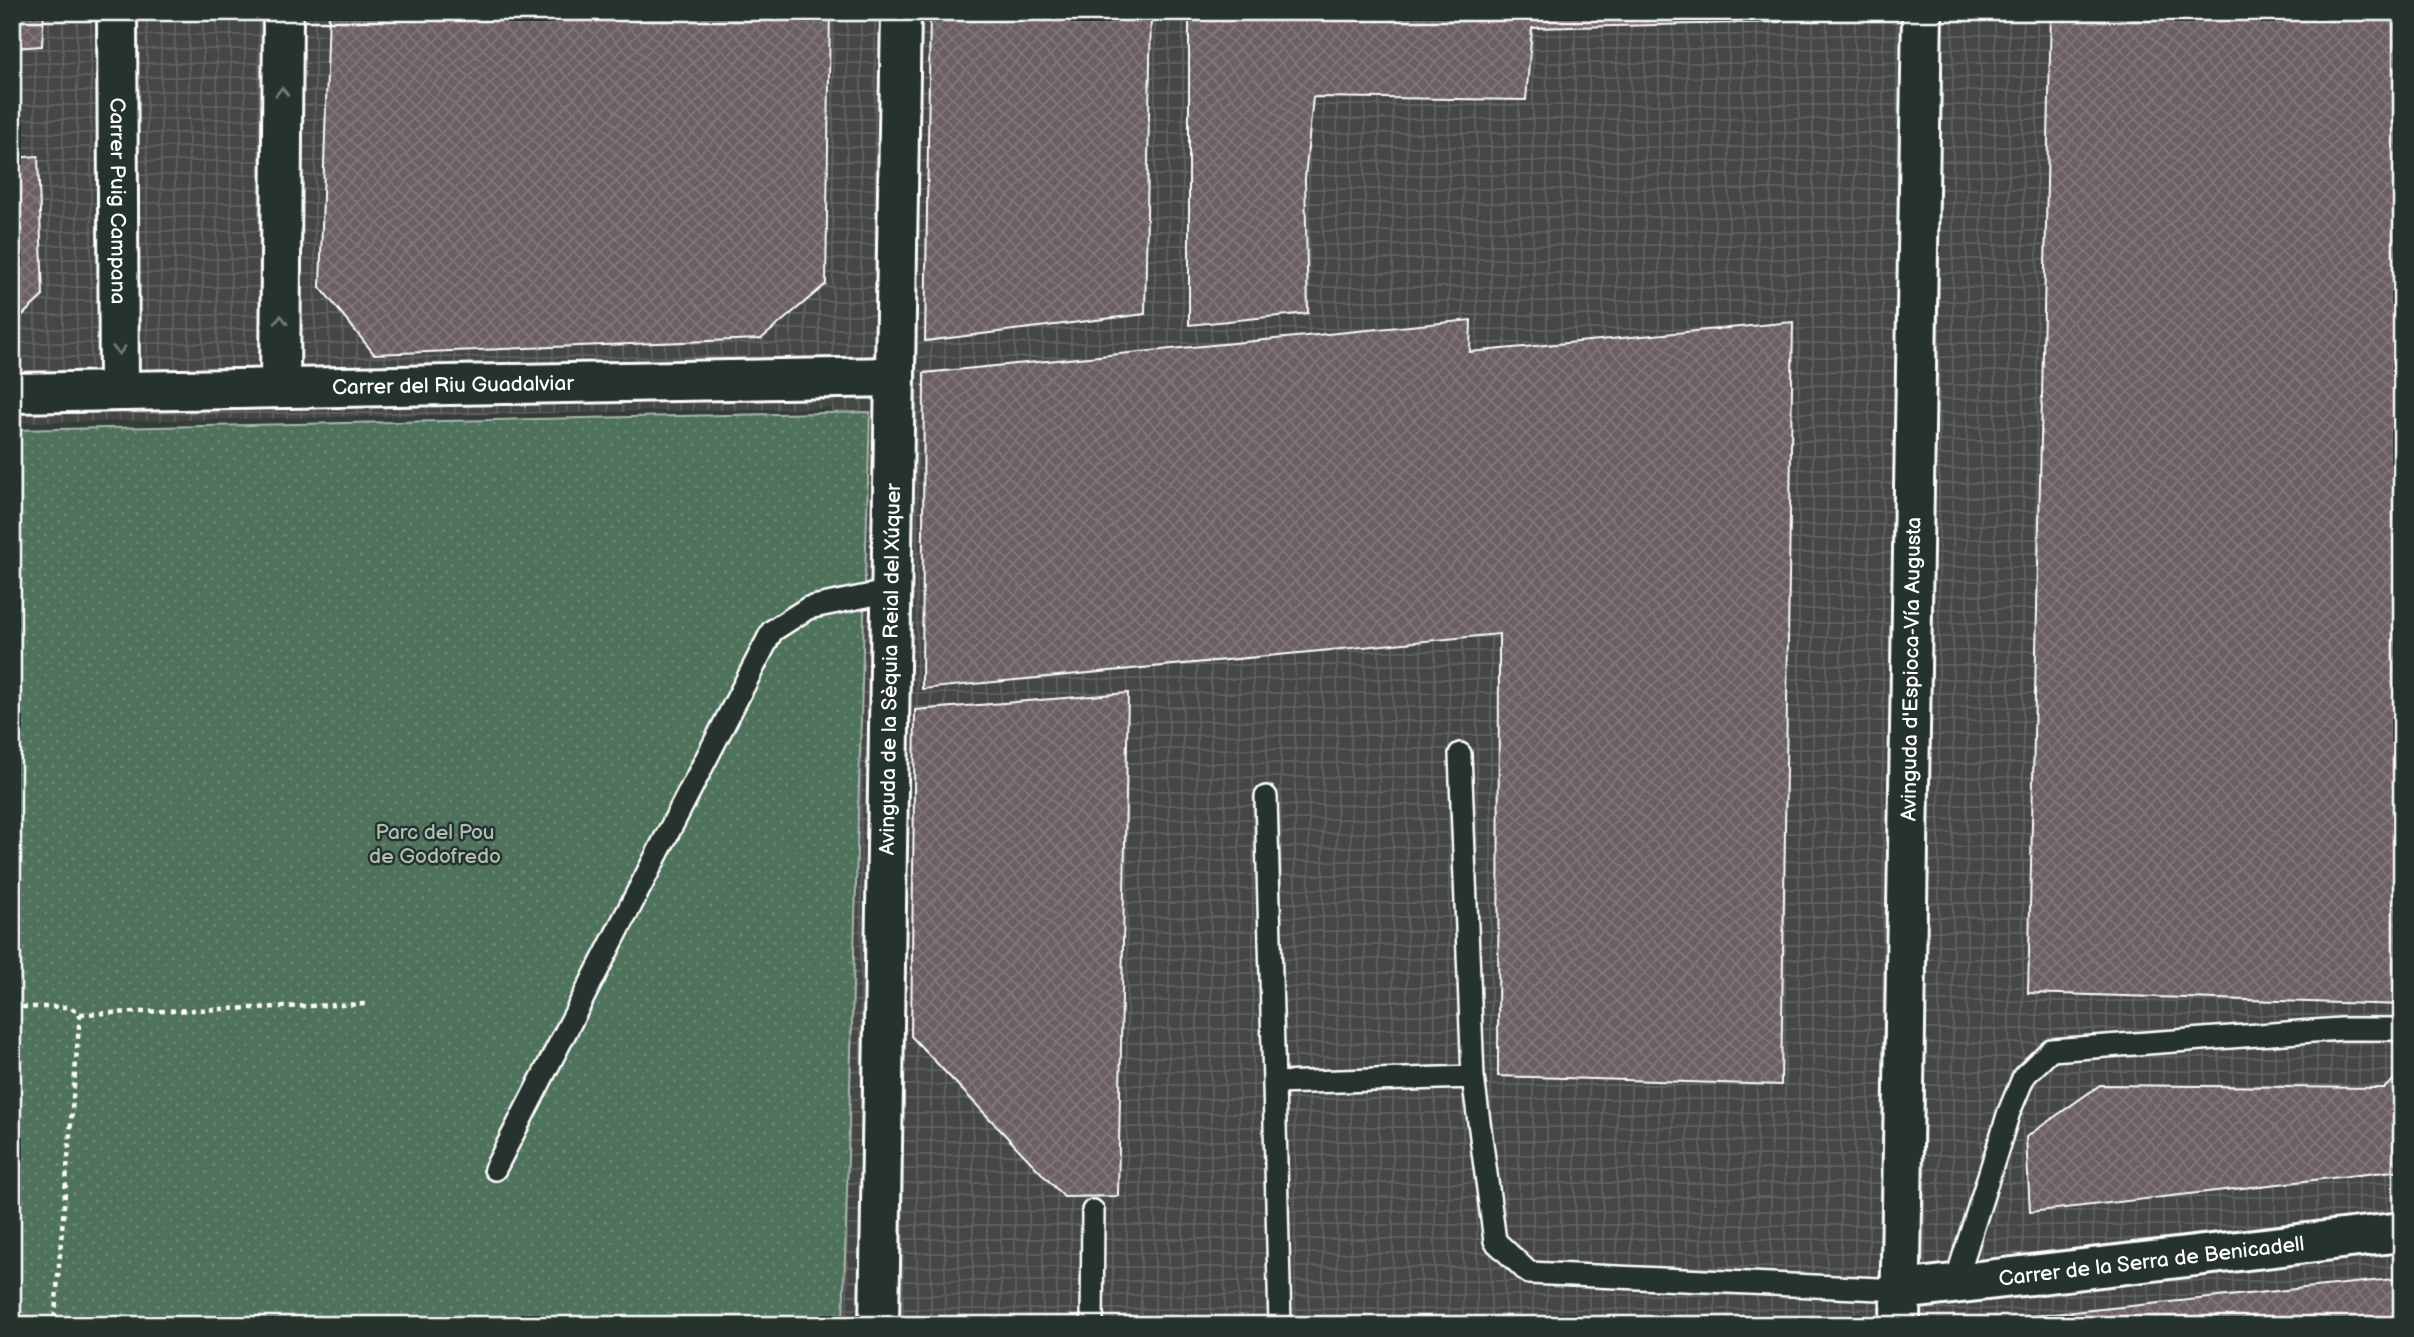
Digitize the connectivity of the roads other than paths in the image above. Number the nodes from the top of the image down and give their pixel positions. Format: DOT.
graph roads {
  1 [pos="117,12"];
  2 [pos="283,12"];
  3 [pos="901,12"];
  4 [pos="1922,12"];
  5 [pos="895,377"];
  6 [pos="280,388"];
  7 [pos="119,391"];
  8 [pos="12,393"];
  9 [pos="891,591"];
  10 [pos="1460,754"];
  11 [pos="1266,797"];
  12 [pos="2402,1029"];
  13 [pos="1473,1077"];
  14 [pos="1274,1083"];
  15 [pos="495,1169"];
  16 [pos="1093,1211"];
  17 [pos="2402,1232"];
  18 [pos="1955,1284"];
  19 [pos="1901,1308"];
  20 [pos="879,1325"];
  21 [pos="1092,1325"];
  22 [pos="1280,1325"];
  1 -- 7 [label="street, Carrer Puig Campana, one-way"];
  6 -- 2 [label="street, one-way"];
  3 -- 5 [label="street, Avinguda de la Sèquia Reial del Xúquer"];
  4 -- 19 [label="street, Avinguda d'Espioca-Vía Augusta"];
  5 -- 6 [label="street, Carrer del Riu Guadalviar"];
  5 -- 9 [label="street, Avinguda de la Sèquia Reial del Xúquer"];
  6 -- 7 [label="street, Carrer del Riu Guadalviar"];
  7 -- 8 [label="street, Carrer del Riu Guadalviar"];
  9 -- 15 [label="lane"];
  9 -- 20 [label="street, Avinguda de la Sèquia Reial del Xúquer"];
  10 -- 13 [label="lane"];
  11 -- 14 [label="lane"];
  12 -- 18 [label="lane"];
  13 -- 14 [label="lane"];
  13 -- 19 [label="lane"];
  14 -- 22 [label="lane"];
  16 -- 21 [label="lane"];
  17 -- 18 [label="street, Carrer de la Serra de Benicadell"];
  18 -- 19 [label="street, Carrer de la Serra de Benicadell"];
}
